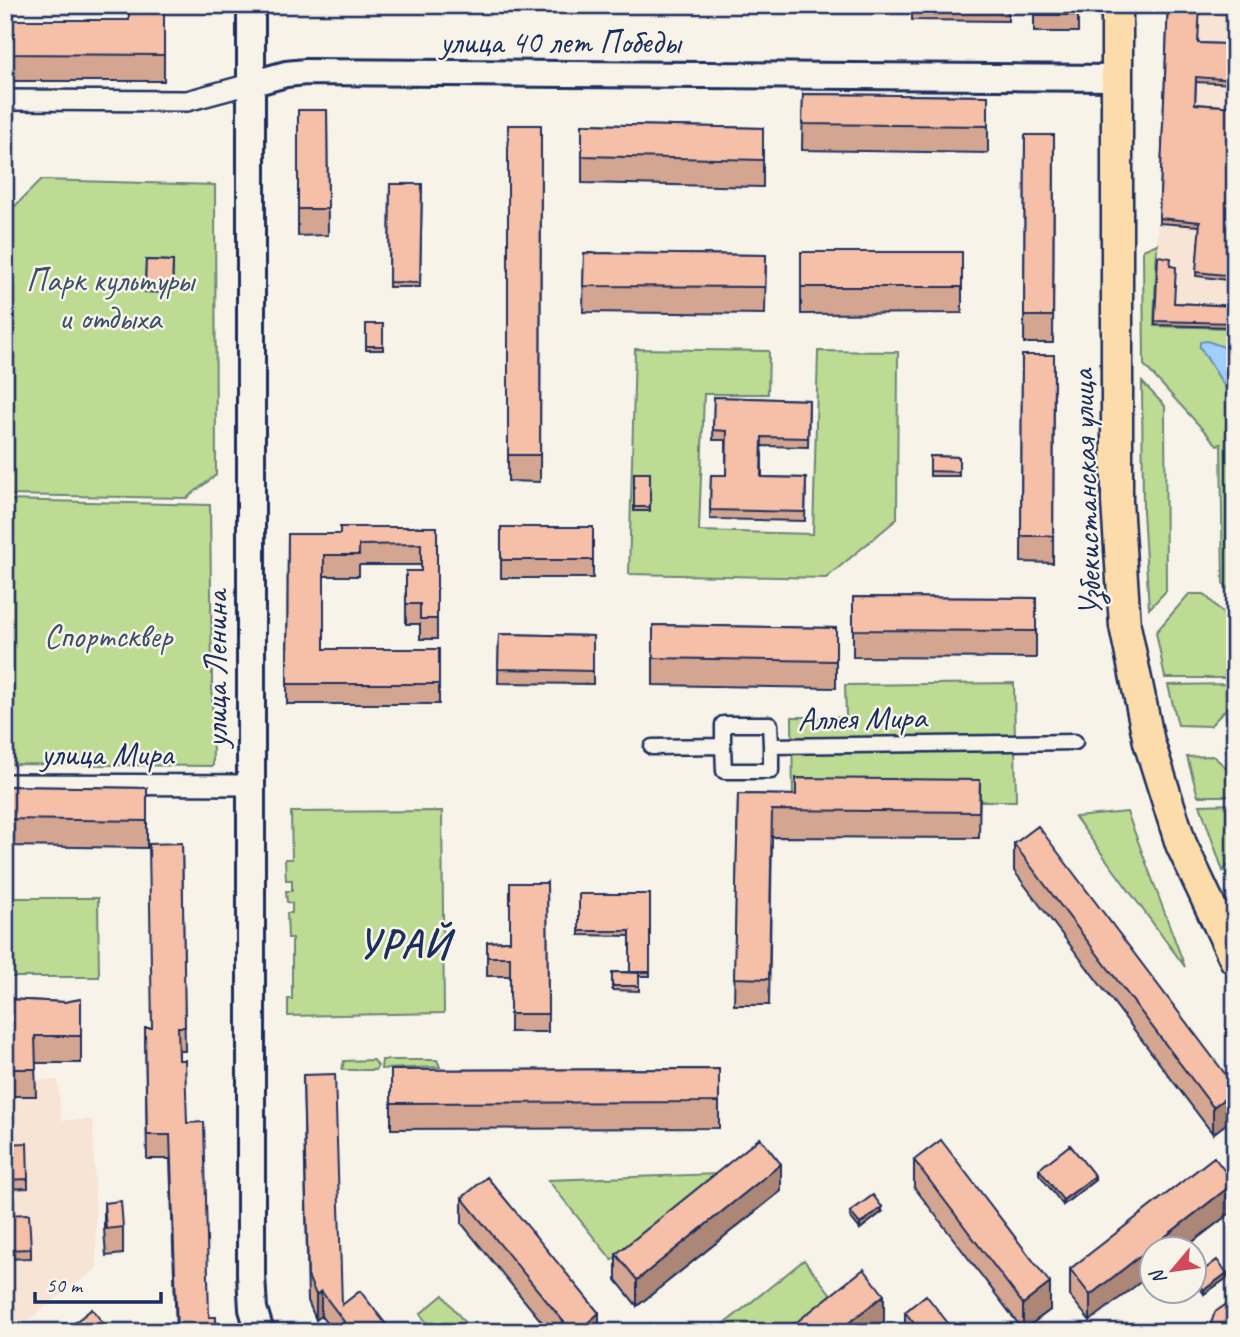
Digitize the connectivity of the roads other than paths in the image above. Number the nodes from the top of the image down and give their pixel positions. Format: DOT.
graph roads {
  1 [pos="251,5"];
  2 [pos="1117,5"];
  3 [pos="1118,78"];
  4 [pos="250,84"];
  5 [pos="5,100"];
  6 [pos="1075,742"];
  7 [pos="771,746"];
  8 [pos="652,747"];
  9 [pos="723,747"];
  10 [pos="5,784"];
  11 [pos="250,785"];
  12 [pos="1235,959"];
  13 [pos="260,1332"];
  1 -- 4 [label="main road, улица Ленина"];
  2 -- 3 [label="main road, Узбекистанская улица"];
  3 -- 4 [label="street, улица 40 лет Победы"];
  3 -- 12 [label="main road, Узбекистанская улица"];
  4 -- 5 [label="street, улица 40 лет Победы"];
  4 -- 11 [label="main road, улица Ленина"];
  6 -- 7 [label="street, Аллея Мира"];
  7 -- 9 [label="street, Аллея Мира"];
  7 -- 9 [label="street, Аллея Мира"];
  8 -- 9 [label="street"];
  10 -- 11 [label="street, улица Мира"];
  11 -- 13 [label="main road, улица Ленина"];
}
